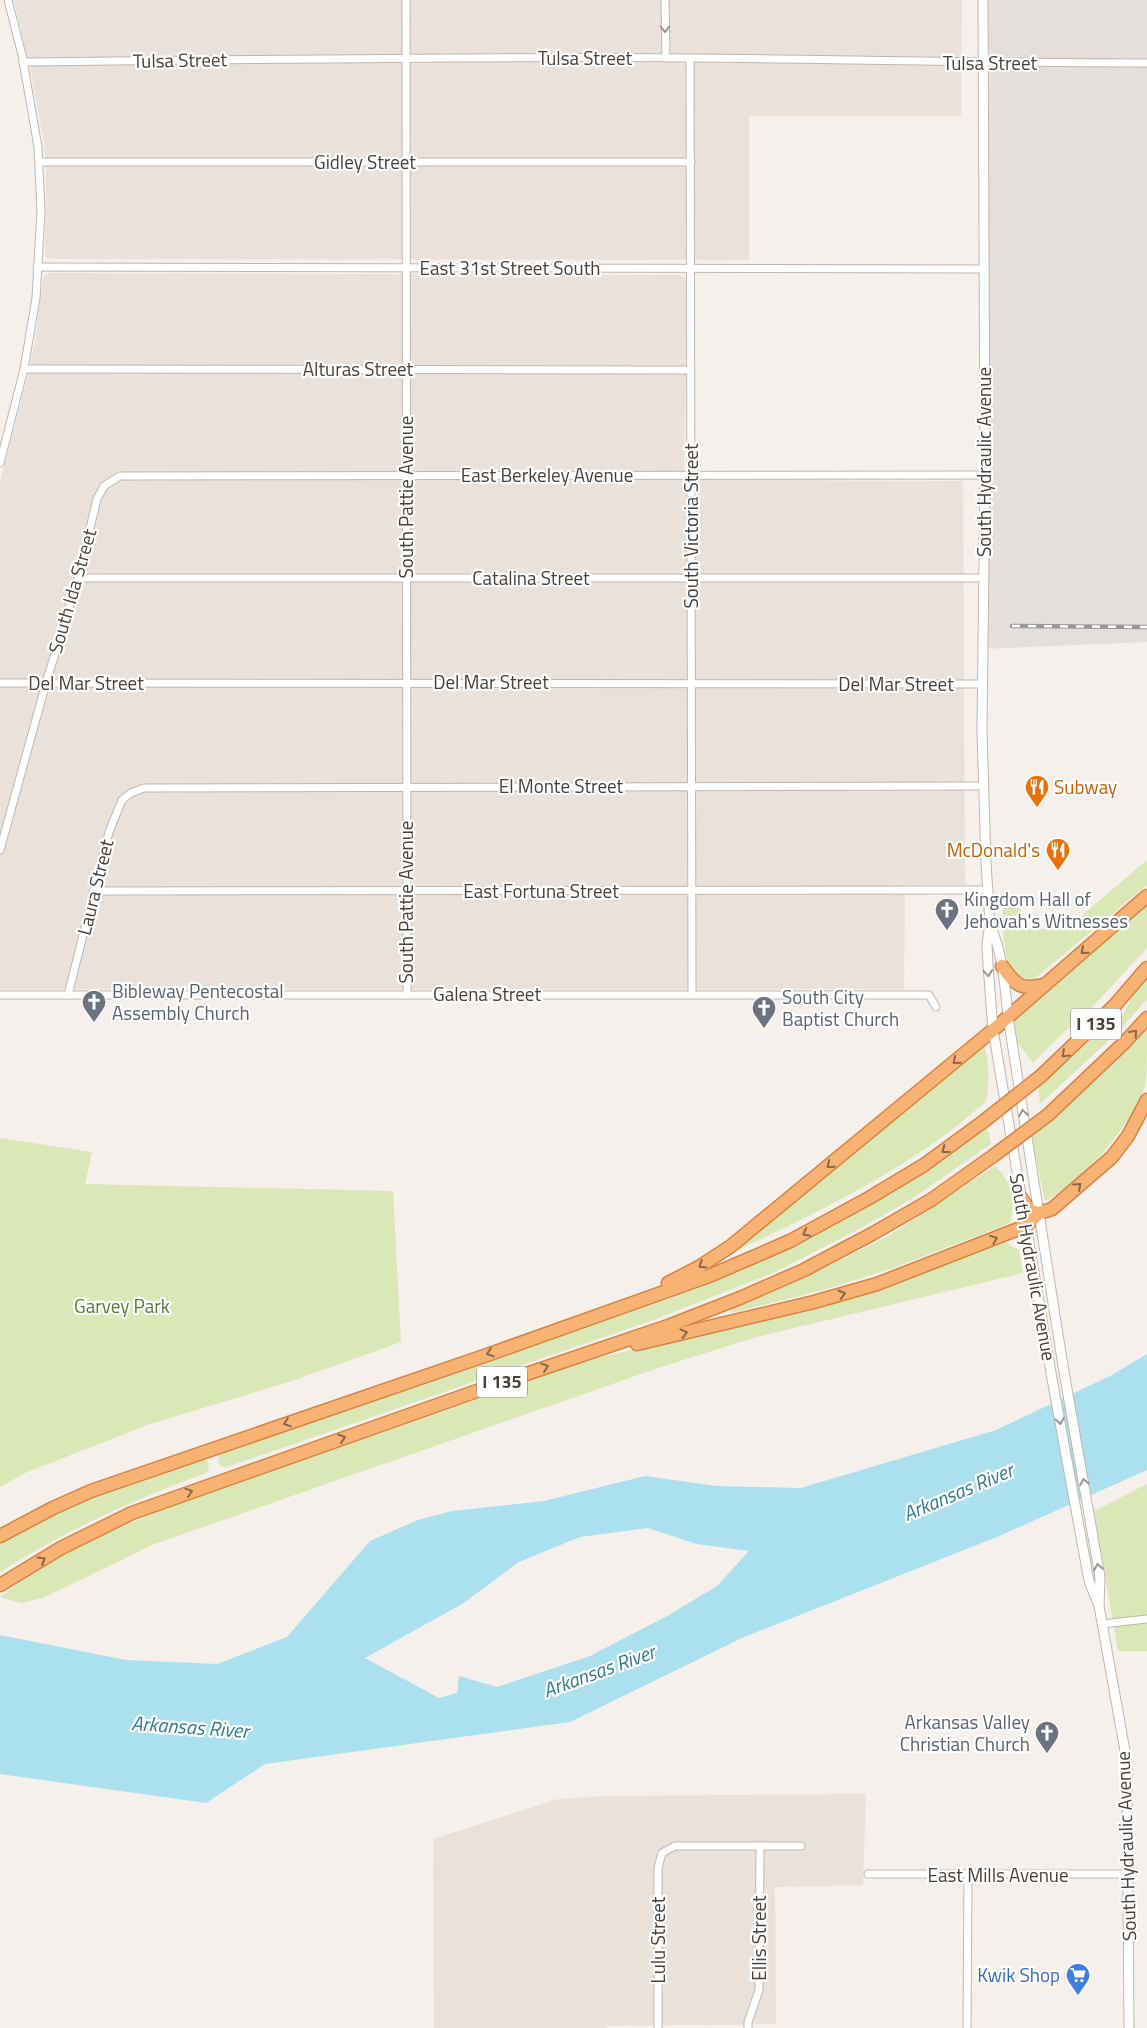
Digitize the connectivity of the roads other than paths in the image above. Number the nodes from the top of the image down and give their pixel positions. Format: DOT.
graph roads {
  1 [pos="8,0"];
  2 [pos="406,0"];
  3 [pos="666,0"];
  4 [pos="983,0"];
  5 [pos="406,58"];
  6 [pos="666,58"];
  7 [pos="690,58"];
  8 [pos="23,62"];
  9 [pos="983,63"];
  10 [pos="1147,63"];
  11 [pos="39,162"];
  12 [pos="406,162"];
  13 [pos="691,162"];
  14 [pos="38,267"];
  15 [pos="406,267"];
  16 [pos="691,268"];
  17 [pos="983,269"];
  18 [pos="24,369"];
  19 [pos="406,370"];
  20 [pos="691,370"];
  21 [pos="0,463"];
  22 [pos="406,474"];
  23 [pos="691,475"];
  24 [pos="985,475"];
  25 [pos="111,481"];
  26 [pos="78,578"];
  27 [pos="406,578"];
  28 [pos="691,578"];
  29 [pos="984,578"];
  30 [pos="46,682"];
  31 [pos="406,682"];
  32 [pos="0,683"];
  33 [pos="691,683"];
  34 [pos="982,684"];
  35 [pos="406,786"];
  36 [pos="691,786"];
  37 [pos="984,786"];
  38 [pos="138,790"];
  39 [pos="0,850"];
  40 [pos="93,890"];
  41 [pos="406,890"];
  42 [pos="989,890"];
  43 [pos="692,891"];
  44 [pos="1147,896"];
  45 [pos="990,924"];
  46 [pos="1002,966"];
  47 [pos="1147,968"];
  48 [pos="1045,984"];
  49 [pos="692,994"];
  50 [pos="0,995"];
  51 [pos="68,995"];
  52 [pos="406,995"];
  53 [pos="936,1007"];
  54 [pos="1008,1017"];
  55 [pos="1147,1018"];
  56 [pos="993,1030"];
  57 [pos="1147,1100"];
  58 [pos="1021,1198"];
  59 [pos="1039,1213"];
  60 [pos="1026,1226"];
  61 [pos="585,1320"];
  62 [pos="568,1360"];
  63 [pos="0,1536"];
  64 [pos="0,1585"];
  65 [pos="1099,1606"];
  66 [pos="1147,1619"];
  67 [pos="1102,1624"];
  68 [pos="760,1846"];
  69 [pos="801,1846"];
  70 [pos="868,1874"];
  71 [pos="1128,1874"];
  72 [pos="968,1875"];
  73 [pos="658,2028"];
  74 [pos="748,2028"];
  75 [pos="967,2028"];
  76 [pos="1129,2028"];
  1 -- 8 [label="street"];
  2 -- 5 [label="street, South Pattie Avenue"];
  3 -- 6 [label="street, one-way"];
  4 -- 9 [label="street, South Hydraulic Avenue"];
  5 -- 6 [label="street, Tulsa Street"];
  5 -- 8 [label="street, Tulsa Street"];
  5 -- 12 [label="street, South Pattie Avenue"];
  6 -- 7 [label="street, Tulsa Street"];
  7 -- 9 [label="street, Tulsa Street"];
  7 -- 13 [label="street, South Victoria Street"];
  8 -- 11 [label="street"];
  9 -- 10 [label="street, Tulsa Street"];
  9 -- 17 [label="street, South Hydraulic Avenue"];
  11 -- 12 [label="street, Gidley Street"];
  11 -- 14 [label="street"];
  12 -- 13 [label="street, Gidley Street"];
  12 -- 15 [label="street, South Pattie Avenue"];
  13 -- 16 [label="street, South Victoria Street"];
  14 -- 15 [label="street, East 31st Street South"];
  14 -- 18 [label="street"];
  15 -- 16 [label="street, East 31st Street South"];
  15 -- 19 [label="street, South Pattie Avenue"];
  16 -- 17 [label="street, East 31st Street South"];
  16 -- 20 [label="street, South Victoria Street"];
  17 -- 24 [label="street, South Hydraulic Avenue"];
  18 -- 19 [label="street, Alturas Street"];
  18 -- 21 [label="street"];
  19 -- 20 [label="street, Alturas Street"];
  19 -- 22 [label="street, South Pattie Avenue"];
  20 -- 23 [label="street, South Victoria Street"];
  22 -- 23 [label="street, East Berkeley Avenue"];
  22 -- 25 [label="street, East Berkeley Avenue"];
  22 -- 27 [label="street, South Pattie Avenue"];
  23 -- 24 [label="street, East Berkeley Avenue"];
  23 -- 28 [label="street, South Victoria Street"];
  24 -- 29 [label="street, South Hydraulic Avenue"];
  25 -- 26 [label="street, South Ida Street"];
  26 -- 27 [label="street, Catalina Street"];
  26 -- 30 [label="street, South Ida Street"];
  27 -- 28 [label="street, Catalina Street"];
  27 -- 31 [label="street, South Pattie Avenue"];
  28 -- 29 [label="street, Catalina Street"];
  28 -- 33 [label="street, South Victoria Street"];
  29 -- 34 [label="street, South Hydraulic Avenue"];
  30 -- 31 [label="street, Del Mar Street"];
  30 -- 32 [label="street, Del Mar Street"];
  30 -- 39 [label="street, South Ida Street"];
  31 -- 33 [label="street, Del Mar Street"];
  31 -- 35 [label="street, South Pattie Avenue"];
  33 -- 34 [label="street, Del Mar Street"];
  33 -- 36 [label="street, South Victoria Street"];
  34 -- 37 [label="street, South Hydraulic Avenue"];
  35 -- 36 [label="street, El Monte Street"];
  35 -- 38 [label="street, El Monte Street"];
  35 -- 41 [label="street, South Pattie Avenue"];
  36 -- 37 [label="street, El Monte Street"];
  36 -- 43 [label="street, South Victoria Street"];
  37 -- 42 [label="street, South Hydraulic Avenue"];
  38 -- 40 [label="street, Laura Street"];
  40 -- 41 [label="street, East Fortuna Street"];
  40 -- 51 [label="street, Laura Street"];
  41 -- 43 [label="street, East Fortuna Street"];
  41 -- 52 [label="street, South Pattie Avenue"];
  42 -- 43 [label="street, East Fortuna Street"];
  42 -- 45 [label="street, South Hydraulic Avenue"];
  43 -- 49 [label="street, South Victoria Street"];
  44 -- 48 [label="highway, one-way"];
  45 -- 46 [label="street, South Hydraulic Avenue"];
  45 -- 56 [label="street, South Hydraulic Avenue, one-way"];
  46 -- 48 [label="highway"];
  46 -- 54 [label="street, South Hydraulic Avenue"];
  47 -- 61 [label="highway, I 135, one-way, bridge"];
  48 -- 54 [label="highway"];
  49 -- 52 [label="street, Galena Street"];
  49 -- 53 [label="street, Galena Street"];
  50 -- 51 [label="street, Galena Street"];
  51 -- 52 [label="street, Galena Street"];
  54 -- 56 [label="highway"];
  59 -- 54 [label="street, South Hydraulic Avenue, one-way"];
  62 -- 55 [label="highway, I 135, one-way, bridge"];
  56 -- 58 [label="street, South Hydraulic Avenue"];
  56 -- 61 [label="highway, one-way"];
  59 -- 57 [label="highway, one-way"];
  58 -- 59 [label="highway"];
  58 -- 60 [label="street, South Hydraulic Avenue"];
  59 -- 60 [label="highway"];
  65 -- 59 [label="street, South Hydraulic Avenue, one-way"];
  62 -- 60 [label="highway, one-way"];
  60 -- 65 [label="street, South Hydraulic Avenue, one-way"];
  61 -- 63 [label="highway, I 135, one-way"];
  64 -- 62 [label="highway, I 135, one-way"];
  65 -- 67 [label="street, South Hydraulic Avenue"];
  66 -- 67 [label="street"];
  67 -- 71 [label="street, South Hydraulic Avenue"];
  68 -- 69 [label="street"];
  68 -- 73 [label="street, Lulu Street"];
  68 -- 74 [label="street, Ellis Street"];
  70 -- 72 [label="street, East Mills Avenue"];
  71 -- 72 [label="street, East Mills Avenue"];
  71 -- 76 [label="street, South Hydraulic Avenue"];
  72 -- 75 [label="street"];
}
